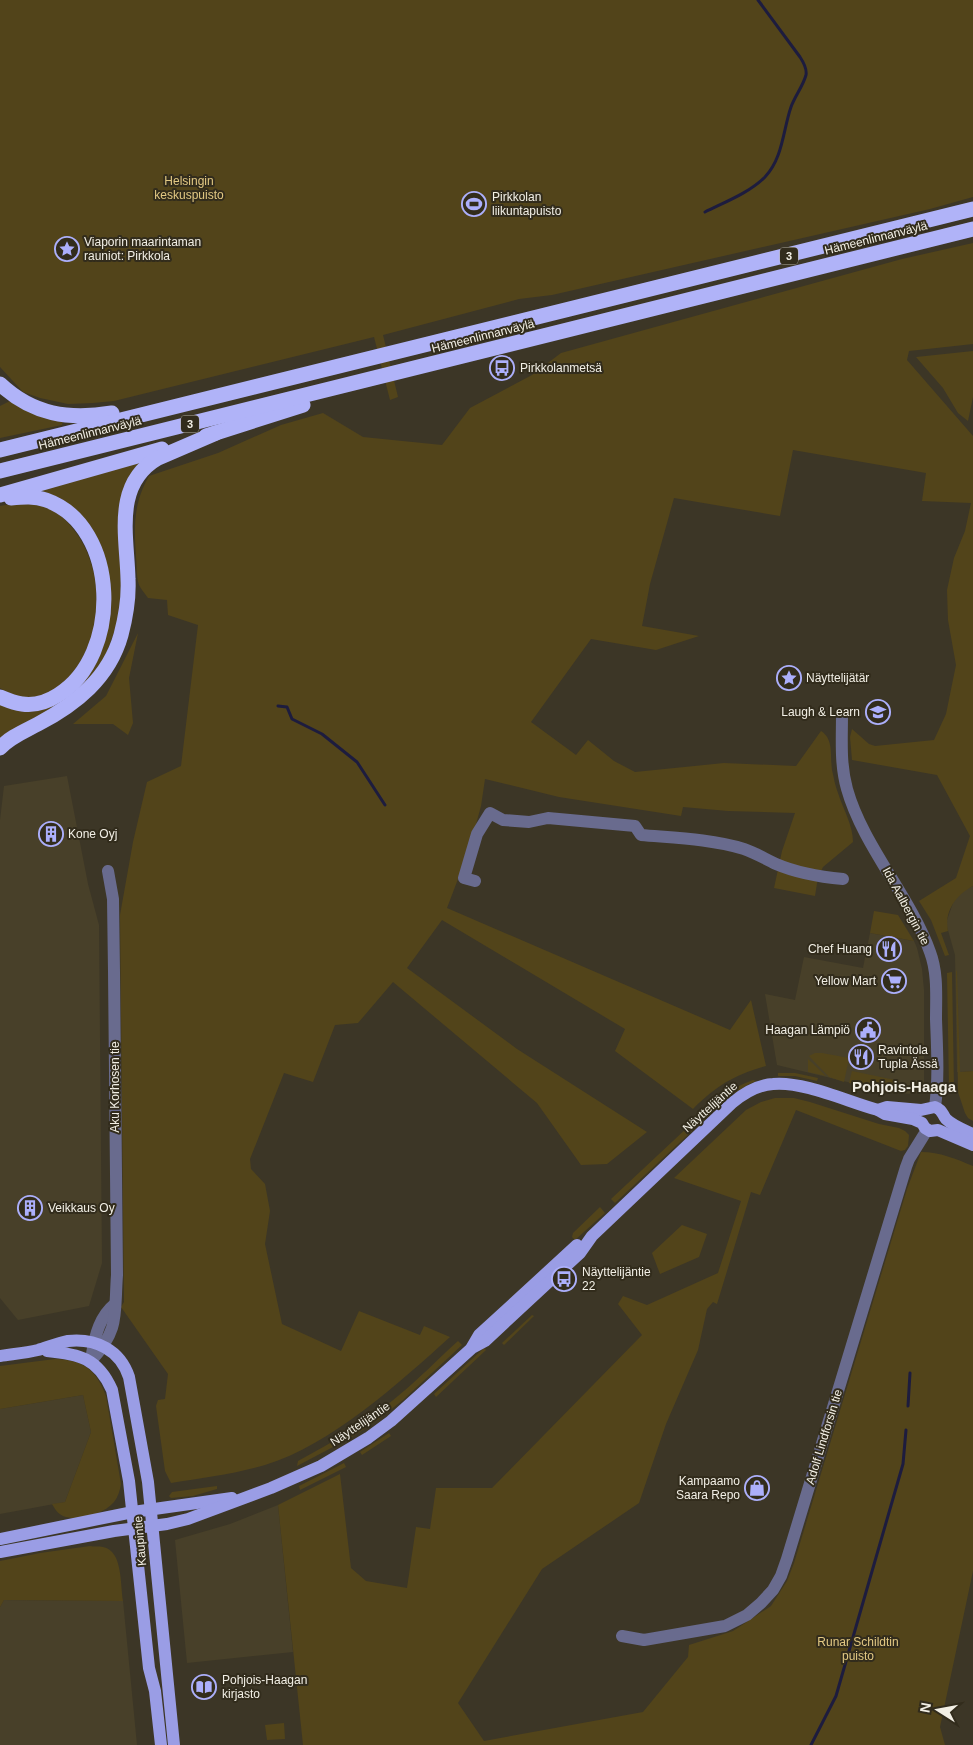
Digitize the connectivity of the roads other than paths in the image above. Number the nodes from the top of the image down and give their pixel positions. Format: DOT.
graph roads {
  1 [pos="973,209"];
  2 [pos="973,230"];
  3 [pos="380,377"];
  4 [pos="0,384"];
  5 [pos="208,399"];
  6 [pos="216,434"];
  7 [pos="0,450"];
  8 [pos="0,471"];
  9 [pos="0,496"];
  10 [pos="0,697"];
  11 [pos="842,714"];
  12 [pos="0,748"];
  13 [pos="108,871"];
  14 [pos="843,879"];
  15 [pos="475,881"];
  16 [pos="930,1108"];
  17 [pos="878,1110"];
  18 [pos="945,1118"];
  19 [pos="929,1128"];
  20 [pos="973,1134"];
  21 [pos="973,1145"];
  22 [pos="99,1345"];
  23 [pos="37,1350"];
  24 [pos="0,1356"];
  25 [pos="91,1361"];
  26 [pos="247,1496"];
  27 [pos="151,1509"];
  28 [pos="133,1512"];
  29 [pos="151,1526"];
  30 [pos="135,1528"];
  31 [pos="0,1539"];
  32 [pos="0,1552"];
  33 [pos="622,1636"];
  34 [pos="161,1745"];
  35 [pos="174,1745"];
  1 -- 5 [label="highway, Hämeenlinnanväylä / 3"];
  2 -- 3 [label="highway, Hämeenlinnanväylä / 3"];
  3 -- 6 [label="highway"];
  3 -- 8 [label="highway, Hämeenlinnanväylä / 3"];
  4 -- 5 [label="highway"];
  5 -- 7 [label="highway, Hämeenlinnanväylä / 3"];
  6 -- 9 [label="highway"];
  6 -- 12 [label="highway"];
  9 -- 10 [label="highway"];
  11 -- 16 [label="street, Ida Aalbergin tie"];
  13 -- 22 [label="street, Aku Korhosen tie"];
  14 -- 15 [label="street"];
  16 -- 17 [label="main road, Näyttelijäntie"];
  16 -- 18 [label="main road"];
  16 -- 19 [label="main road"];
  17 -- 19 [label="main road, Näyttelijäntie"];
  17 -- 26 [label="main road, Näyttelijäntie"];
  18 -- 19 [label="main road"];
  18 -- 20 [label="main road"];
  19 -- 21 [label="main road, Näyttelijäntie"];
  19 -- 33 [label="street, Adolf Lindforsin tie"];
  22 -- 23 [label="main road"];
  22 -- 25 [label="street, Aku Korhosen tie"];
  22 -- 27 [label="main road, Kaupintie"];
  23 -- 24 [label="main road"];
  23 -- 25 [label="main road"];
  25 -- 28 [label="main road, Kaupintie"];
  26 -- 27 [label="main road, Näyttelijäntie"];
  26 -- 29 [label="main road, Näyttelijäntie"];
  27 -- 28 [label="main road, Näyttelijäntie"];
  27 -- 29 [label="main road, Kaupintie"];
  28 -- 30 [label="main road, Kaupintie"];
  28 -- 31 [label="main road, Näyttelijäntie"];
  29 -- 30 [label="main road, Näyttelijäntie"];
  29 -- 35 [label="main road, Kaupintie"];
  30 -- 32 [label="main road, Näyttelijäntie"];
  30 -- 34 [label="main road, Kaupintie"];
}
